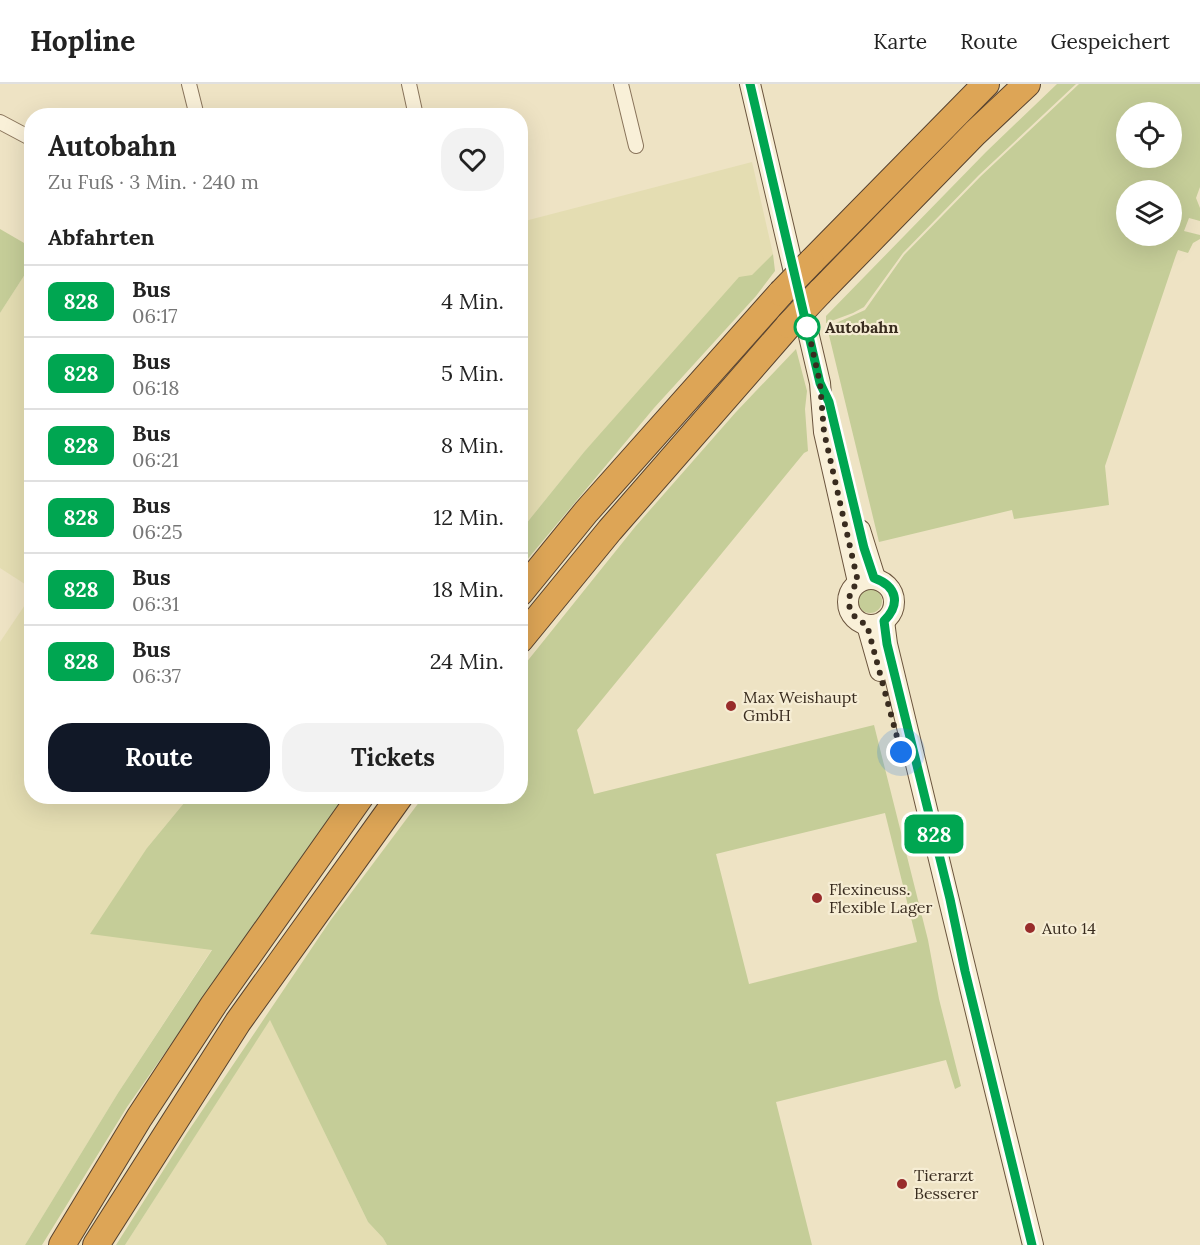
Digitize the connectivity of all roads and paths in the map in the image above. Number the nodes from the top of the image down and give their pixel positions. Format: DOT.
graph roads {
  1 [pos="189,84"];
  2 [pos="409,84"];
  3 [pos="621,84"];
  4 [pos="750,84"];
  5 [pos="986,84"];
  6 [pos="1028,84"];
  7 [pos="195,108"];
  8 [pos="414,108"];
  9 [pos="0,122"];
  10 [pos="24,135"];
  11 [pos="636,146"];
  12 [pos="799,327"];
  13 [pos="866,580"];
  14 [pos="528,583"];
  15 [pos="876,623"];
  16 [pos="528,630"];
  17 [pos="355,804"];
  18 [pos="394,804"];
  19 [pos="62,1245"];
  20 [pos="96,1245"];
  21 [pos="1020,1245"];
  22 [pos="1032,1245"];
  1 -- 7 [label="street"];
  2 -- 8 [label="street"];
  3 -- 11 [label="street"];
  4 -- 12 [label="street"];
  5 -- 14 [label="highway, bridge"];
  6 -- 12 [label="highway, bridge"];
  9 -- 10 [label="street"];
  12 -- 13 [label="street"];
  12 -- 16 [label="highway"];
  13 -- 15 [label="street"];
  13 -- 15 [label="street"];
  15 -- 21 [label="street"];
  15 -- 22 [label="street"];
  17 -- 19 [label="highway"];
  18 -- 20 [label="highway"];
}
